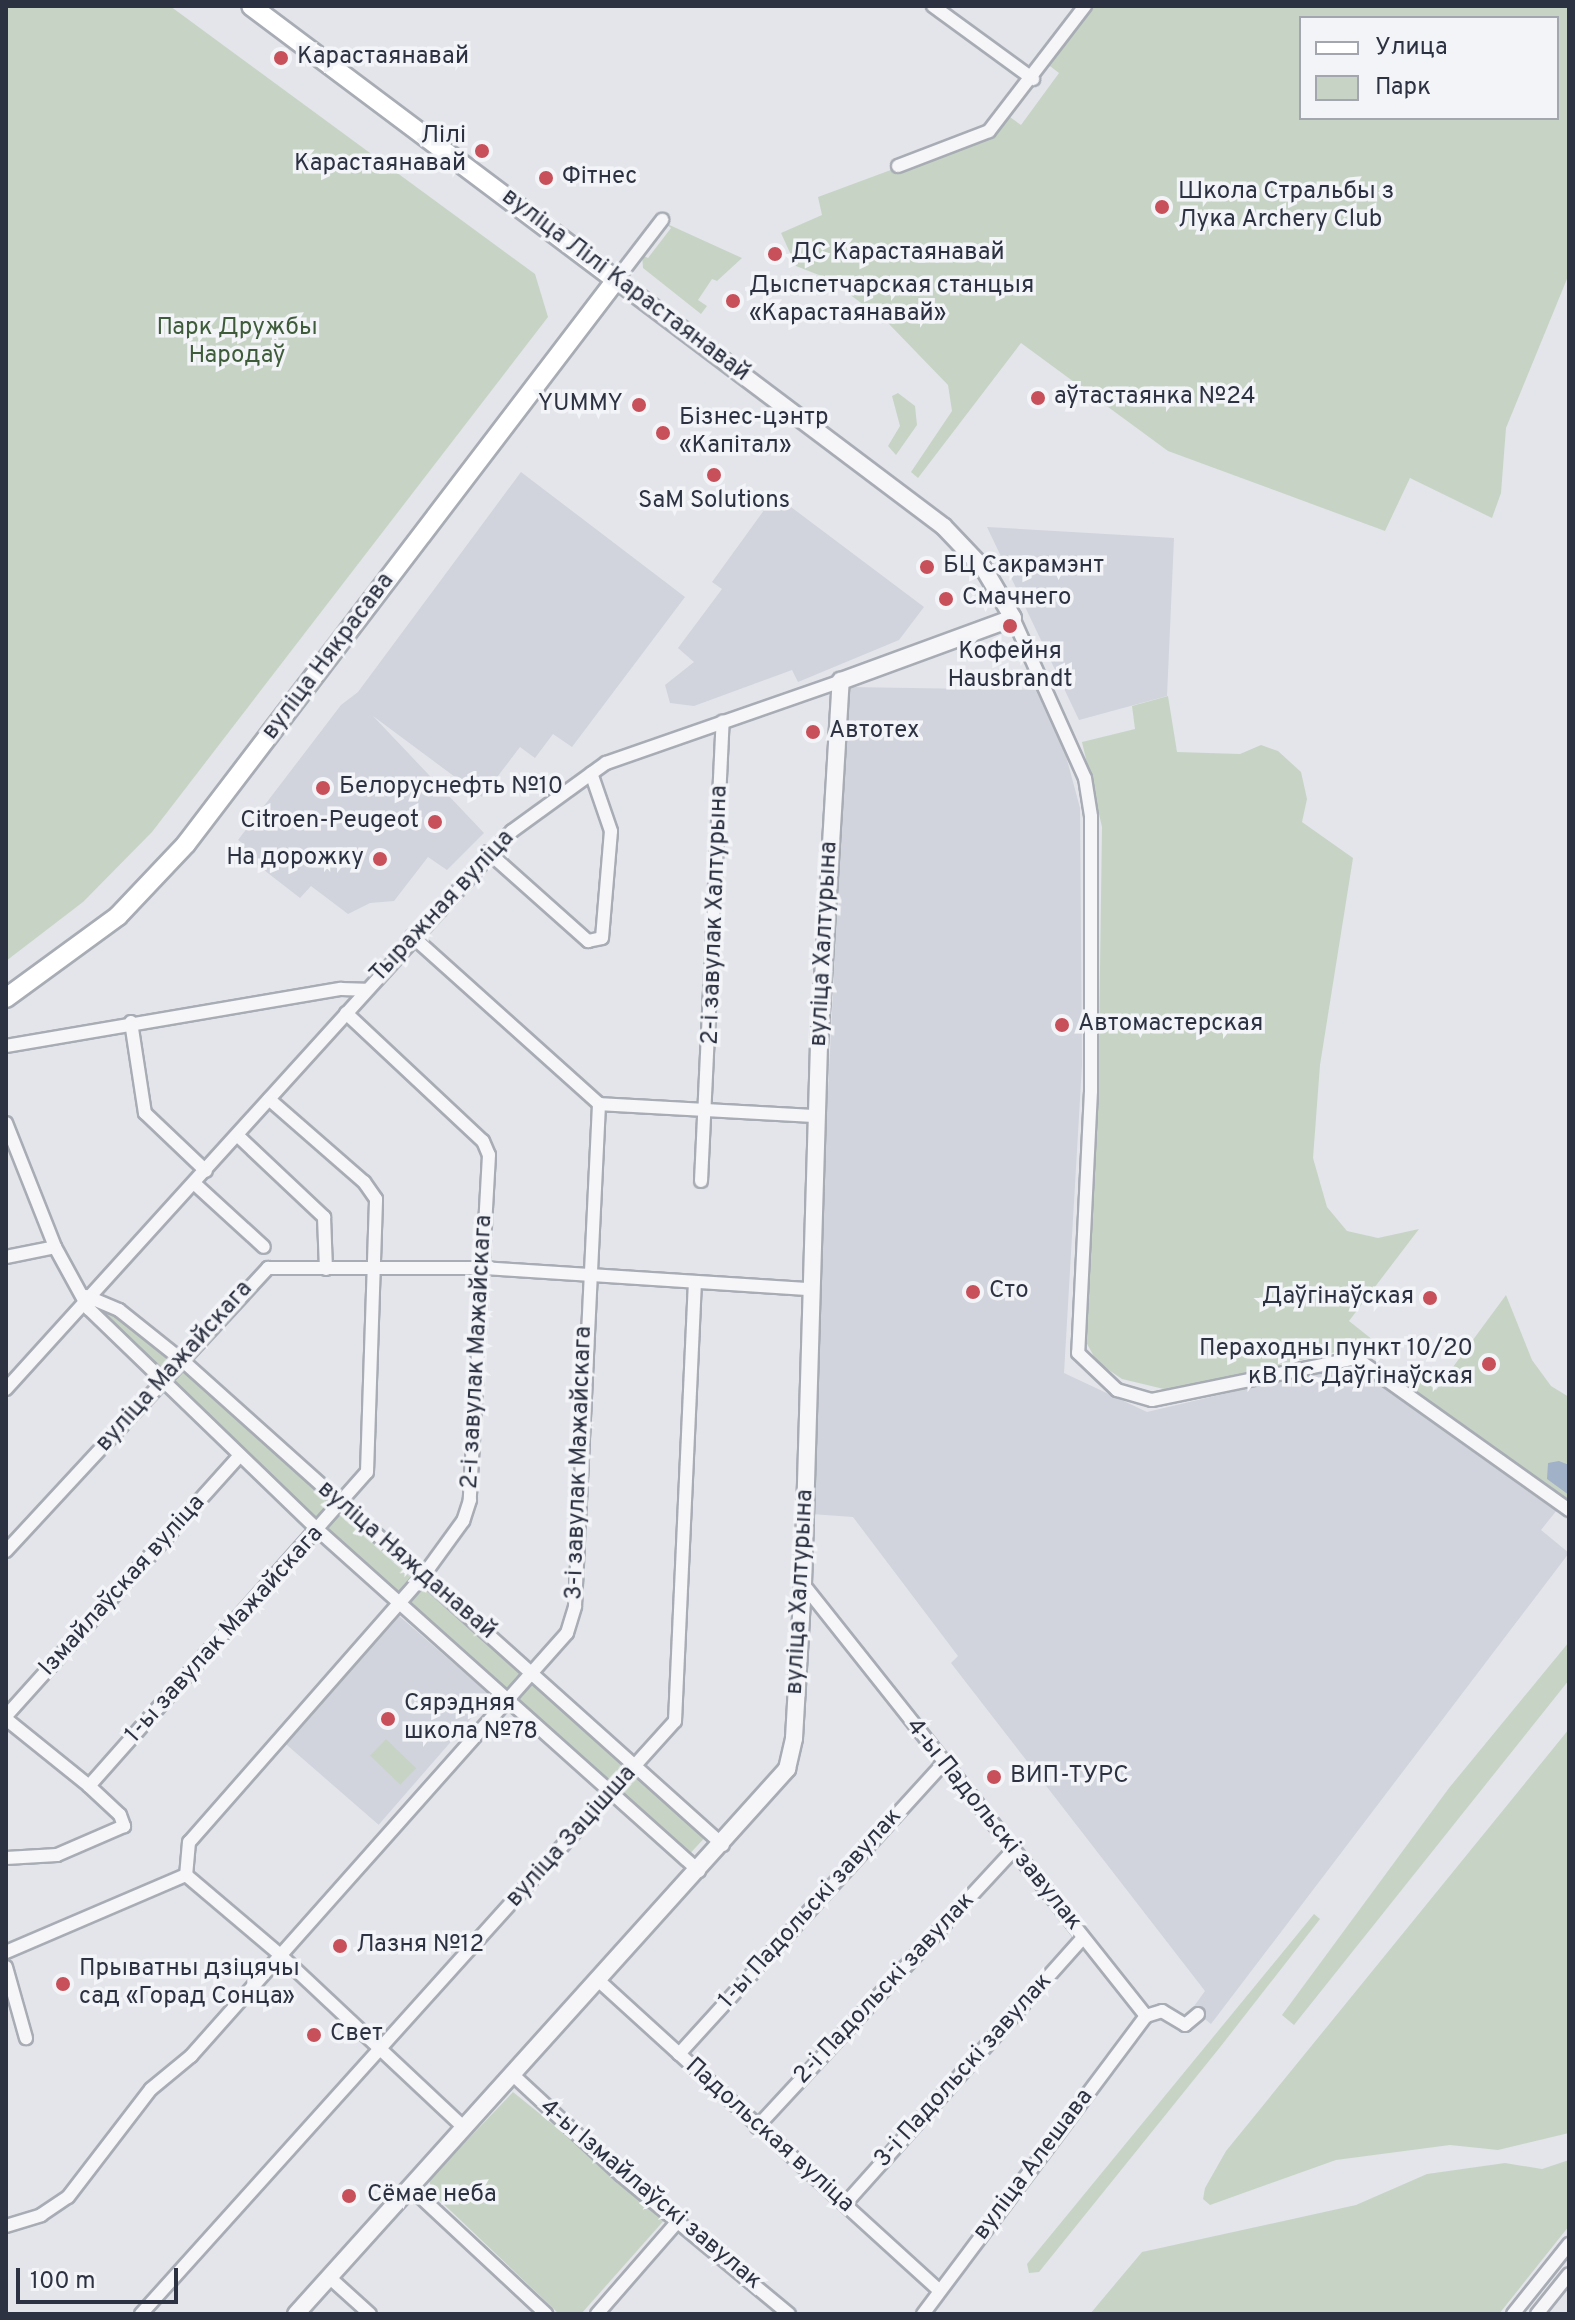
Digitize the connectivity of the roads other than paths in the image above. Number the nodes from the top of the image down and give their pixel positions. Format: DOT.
graph roads {
  1 [pos="251,6"];
  2 [pos="933,6"];
  3 [pos="1085,6"];
  4 [pos="1033,79"];
  5 [pos="898,166"];
  6 [pos="662,220"];
  7 [pos="616,280"];
  8 [pos="1013,618"];
  9 [pos="841,681"];
  10 [pos="723,722"];
  11 [pos="591,773"];
  12 [pos="488,852"];
  13 [pos="412,936"];
  14 [pos="365,990"];
  15 [pos="6,998"];
  16 [pos="346,1013"];
  17 [pos="131,1022"];
  18 [pos="6,1046"];
  19 [pos="269,1099"];
  20 [pos="599,1104"];
  21 [pos="708,1109"];
  22 [pos="817,1116"];
  23 [pos="6,1123"];
  24 [pos="237,1135"];
  25 [pos="206,1171"];
  26 [pos="701,1181"];
  27 [pos="195,1184"];
  28 [pos="55,1247"];
  29 [pos="264,1247"];
  30 [pos="6,1257"];
  31 [pos="483,1268"];
  32 [pos="326,1269"];
  33 [pos="374,1270"];
  34 [pos="588,1276"];
  35 [pos="695,1282"];
  36 [pos="812,1289"];
  37 [pos="86,1299"];
  38 [pos="183,1361"];
  39 [pos="164,1383"];
  40 [pos="6,1389"];
  41 [pos="239,1456"];
  42 [pos="341,1506"];
  43 [pos="1569,1510"];
  44 [pos="319,1531"];
  45 [pos="6,1551"];
  46 [pos="423,1576"];
  47 [pos="803,1584"];
  48 [pos="400,1603"];
  49 [pos="533,1672"];
  50 [pos="509,1698"];
  51 [pos="6,1718"];
  52 [pos="943,1764"];
  53 [pos="636,1767"];
  54 [pos="89,1786"];
  55 [pos="613,1792"];
  56 [pos="723,1845"];
  57 [pos="1013,1851"];
  58 [pos="6,1858"];
  59 [pos="699,1871"];
  60 [pos="186,1875"];
  61 [pos="1083,1938"];
  62 [pos="6,1952"];
  63 [pos="279,1954"];
  64 [pos="6,1967"];
  65 [pos="598,1980"];
  66 [pos="1198,2014"];
  67 [pos="1146,2016"];
  68 [pos="26,2038"];
  69 [pos="378,2049"];
  70 [pos="679,2054"];
  71 [pos="513,2075"];
  72 [pos="757,2127"];
  73 [pos="464,2128"];
  74 [pos="411,2188"];
  75 [pos="845,2204"];
  76 [pos="680,2219"];
  77 [pos="6,2226"];
  78 [pos="1569,2244"];
  79 [pos="1569,2274"];
  80 [pos="329,2277"];
  81 [pos="940,2291"];
  82 [pos="141,2314"];
  83 [pos="296,2314"];
  84 [pos="370,2314"];
  85 [pos="546,2314"];
  86 [pos="597,2314"];
  87 [pos="789,2314"];
  88 [pos="923,2314"];
  89 [pos="1513,2314"];
  90 [pos="1537,2314"];
  1 -- 7 [label="main road, вуліца Лілі Карастаянавай"];
  2 -- 4 [label="street"];
  3 -- 4 [label="street"];
  4 -- 5 [label="street"];
  6 -- 7 [label="street"];
  7 -- 8 [label="street, вуліца Лілі Карастаянавай"];
  7 -- 15 [label="main road, вуліца Някрасава"];
  8 -- 9 [label="street, Тыражная вуліца"];
  8 -- 43 [label="street"];
  9 -- 10 [label="street, Тыражная вуліца"];
  9 -- 22 [label="street, вуліца Халтурына"];
  10 -- 11 [label="street, Тыражная вуліца"];
  10 -- 21 [label="street, 2-і завулак Халтурына"];
  11 -- 12 [label="street, Тыражная вуліца"];
  11 -- 12 [label="street"];
  12 -- 13 [label="street, Тыражная вуліца"];
  13 -- 14 [label="street, Тыражная вуліца"];
  13 -- 20 [label="street"];
  14 -- 16 [label="street, Тыражная вуліца"];
  14 -- 17 [label="street"];
  16 -- 19 [label="street, Тыражная вуліца"];
  16 -- 31 [label="street, 2-і завулак Мажайскага"];
  17 -- 18 [label="street"];
  17 -- 25 [label="street"];
  19 -- 24 [label="street, Тыражная вуліца"];
  19 -- 33 [label="street, 1-ы завулак Мажайскага"];
  20 -- 21 [label="street"];
  20 -- 34 [label="street, 3-і завулак Мажайскага"];
  21 -- 22 [label="street"];
  21 -- 26 [label="street, 2-і завулак Халтурына"];
  22 -- 36 [label="street, вуліца Халтурына"];
  23 -- 28 [label="street, вуліца Няжданавай"];
  24 -- 25 [label="street, Тыражная вуліца"];
  24 -- 32 [label="street"];
  25 -- 27 [label="street, Тыражная вуліца"];
  27 -- 29 [label="street"];
  27 -- 37 [label="street, Тыражная вуліца"];
  28 -- 30 [label="street"];
  28 -- 37 [label="street, вуліца Няжданавай"];
  31 -- 33 [label="street, вуліца Мажайскага"];
  31 -- 34 [label="street, вуліца Мажайскага"];
  31 -- 46 [label="street, 2-і завулак Мажайскага"];
  32 -- 33 [label="street, вуліца Мажайскага"];
  32 -- 38 [label="street, вуліца Мажайскага"];
  33 -- 42 [label="street, 1-ы завулак Мажайскага"];
  34 -- 35 [label="street, вуліца Мажайскага"];
  34 -- 49 [label="street, 3-і завулак Мажайскага"];
  35 -- 36 [label="street, вуліца Мажайскага"];
  35 -- 53 [label="street, вуліца Зацішша"];
  36 -- 47 [label="street, вуліца Халтурына"];
  37 -- 38 [label="street, вуліца Няжданавай"];
  37 -- 39 [label="street, вуліца Няжданавай"];
  37 -- 40 [label="street, Тыражная вуліца"];
  38 -- 39 [label="street, вуліца Мажайскага"];
  38 -- 42 [label="street, вуліца Няжданавай"];
  39 -- 41 [label="street, вуліца Няжданавай"];
  39 -- 45 [label="street, вуліца Мажайскага"];
  41 -- 44 [label="street, вуліца Няжданавай"];
  41 -- 51 [label="street, Ізмайлаўская вуліца"];
  42 -- 44 [label="street, 1-ы завулак Мажайскага"];
  42 -- 46 [label="street, вуліца Няжданавай"];
  44 -- 48 [label="street, вуліца Няжданавай"];
  44 -- 54 [label="street, 1-ы завулак Мажайскага"];
  46 -- 48 [label="street, 2-і завулак Мажайскага"];
  46 -- 49 [label="street, вуліца Няжданавай"];
  47 -- 52 [label="street, 4-ы Падольскі завулак"];
  47 -- 56 [label="street, вуліца Халтурына"];
  48 -- 50 [label="street, вуліца Няжданавай"];
  48 -- 60 [label="street, 2-і завулак Мажайскага"];
  49 -- 50 [label="street, 3-і завулак Мажайскага"];
  49 -- 53 [label="street, вуліца Няжданавай"];
  50 -- 55 [label="street, вуліца Няжданавай"];
  50 -- 63 [label="street, 3-і завулак Мажайскага"];
  51 -- 54 [label="street"];
  52 -- 57 [label="street, 4-ы Падольскі завулак"];
  52 -- 70 [label="street, 1-ы Падольскі завулак"];
  53 -- 55 [label="street, вуліца Зацішша"];
  53 -- 56 [label="street, вуліца Няжданавай"];
  54 -- 58 [label="street"];
  55 -- 59 [label="street, вуліца Няжданавай"];
  55 -- 69 [label="street, вуліца Зацішша"];
  56 -- 59 [label="street, вуліца Халтурына"];
  57 -- 61 [label="street, 4-ы Падольскі завулак"];
  57 -- 72 [label="street, 2-і Падольскі завулак"];
  59 -- 65 [label="street, вуліца Халтурына"];
  60 -- 62 [label="street"];
  60 -- 63 [label="street"];
  61 -- 67 [label="street, 4-ы Падольскі завулак"];
  61 -- 75 [label="street, 3-і Падольскі завулак"];
  63 -- 69 [label="street"];
  63 -- 77 [label="street, 3-і завулак Мажайскага"];
  64 -- 68 [label="street"];
  65 -- 70 [label="street, Падольская вуліца"];
  65 -- 71 [label="street, вуліца Халтурына"];
  66 -- 67 [label="street"];
  67 -- 81 [label="street, вуліца Алешава"];
  69 -- 73 [label="street"];
  69 -- 82 [label="street, вуліца Зацішша"];
  70 -- 72 [label="street, Падольская вуліца"];
  71 -- 73 [label="street, вуліца Халтурына"];
  71 -- 76 [label="street, 4-ы Ізмайлаўскі завулак"];
  72 -- 75 [label="street, Падольская вуліца"];
  73 -- 74 [label="street, вуліца Халтурына"];
  74 -- 80 [label="street, вуліца Халтурына"];
  74 -- 85 [label="street"];
  75 -- 81 [label="street, Падольская вуліца"];
  76 -- 86 [label="street"];
  76 -- 87 [label="street, 4-ы Ізмайлаўскі завулак"];
  78 -- 89 [label="street"];
  79 -- 90 [label="street"];
  80 -- 83 [label="street, вуліца Халтурына"];
  80 -- 84 [label="street"];
  81 -- 88 [label="street, вуліца Алешава"];
}
